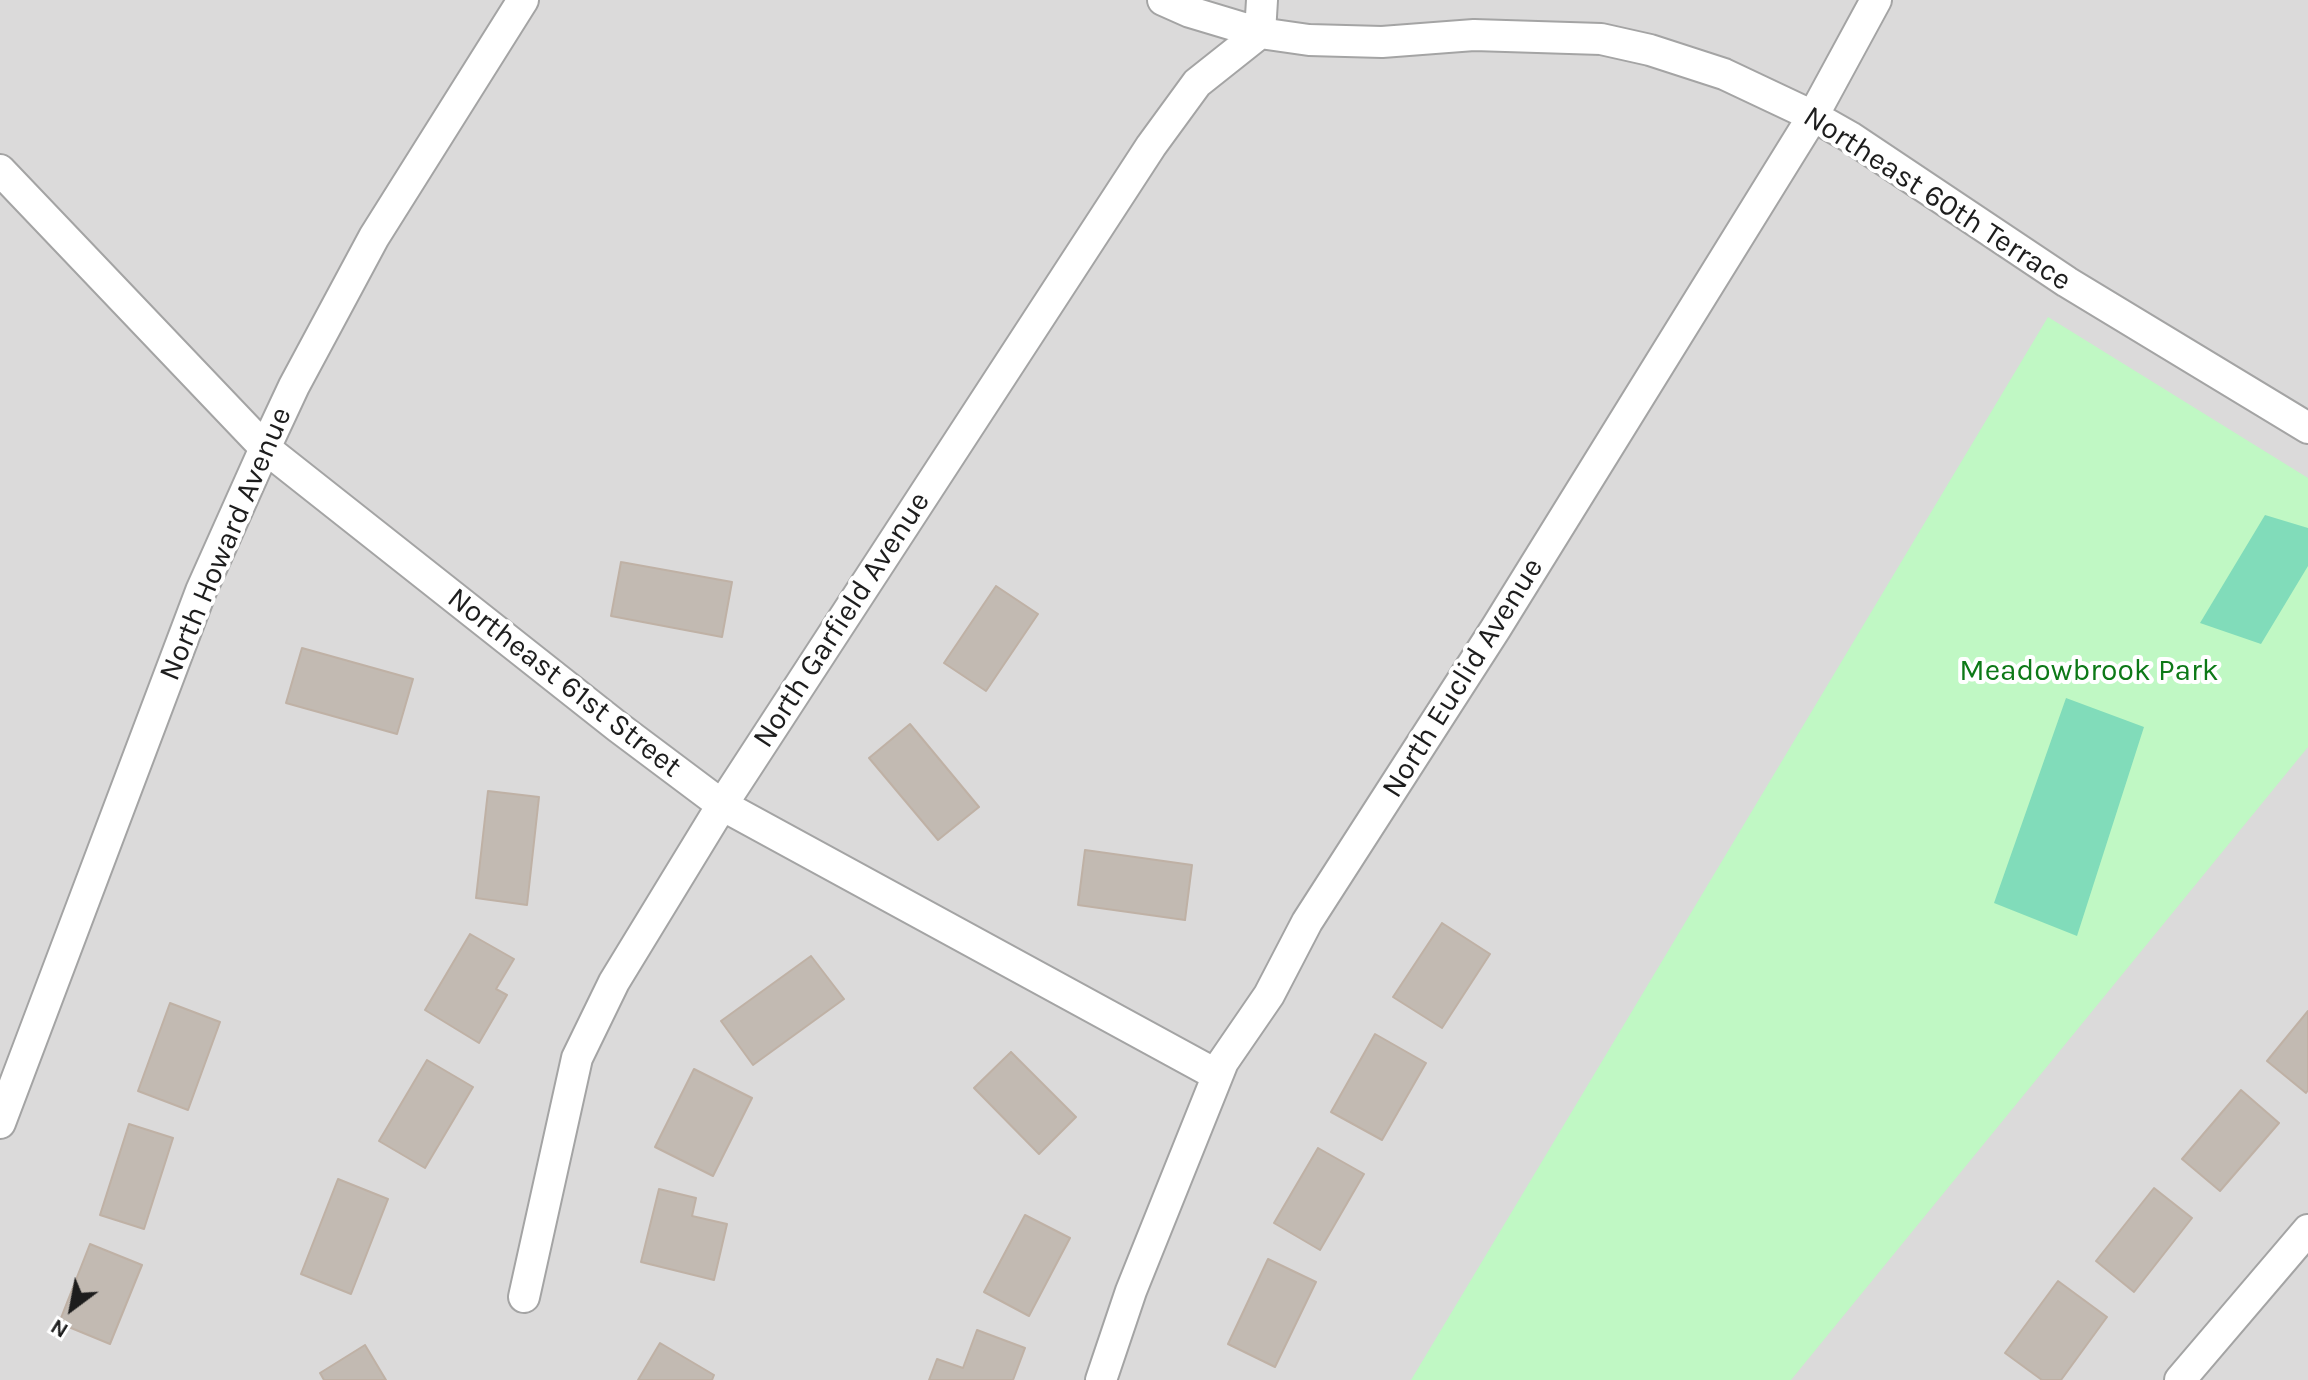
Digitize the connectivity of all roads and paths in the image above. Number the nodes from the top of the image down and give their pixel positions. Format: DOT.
graph roads {
  1 [pos="523,0"];
  2 [pos="1163,0"];
  3 [pos="1262,0"];
  4 [pos="1876,0"];
  5 [pos="1260,33"];
  6 [pos="1813,116"];
  7 [pos="0,170"];
  8 [pos="2308,428"];
  9 [pos="265,448"];
  10 [pos="722,805"];
  11 [pos="1217,1075"];
  12 [pos="0,1123"];
  13 [pos="2308,1230"];
  14 [pos="524,1297"];
  15 [pos="1101,1380"];
  16 [pos="2180,1380"];
  1 -- 9 [label="street, North Howard Avenue"];
  2 -- 5 [label="street, Northeast 60th Terrace"];
  3 -- 5 [label="street"];
  4 -- 6 [label="street, North Euclid Avenue"];
  5 -- 6 [label="street, Northeast 60th Terrace"];
  5 -- 10 [label="street, North Garfield Avenue"];
  6 -- 8 [label="street, Northeast 60th Terrace"];
  6 -- 11 [label="street, North Euclid Avenue"];
  7 -- 9 [label="street, Northeast 61st Street"];
  9 -- 10 [label="street, Northeast 61st Street"];
  9 -- 12 [label="street, North Howard Avenue"];
  10 -- 11 [label="street, Northeast 61st Street"];
  10 -- 14 [label="street, North Garfield Avenue"];
  11 -- 15 [label="street, North Euclid Avenue"];
  13 -- 16 [label="street"];
}
